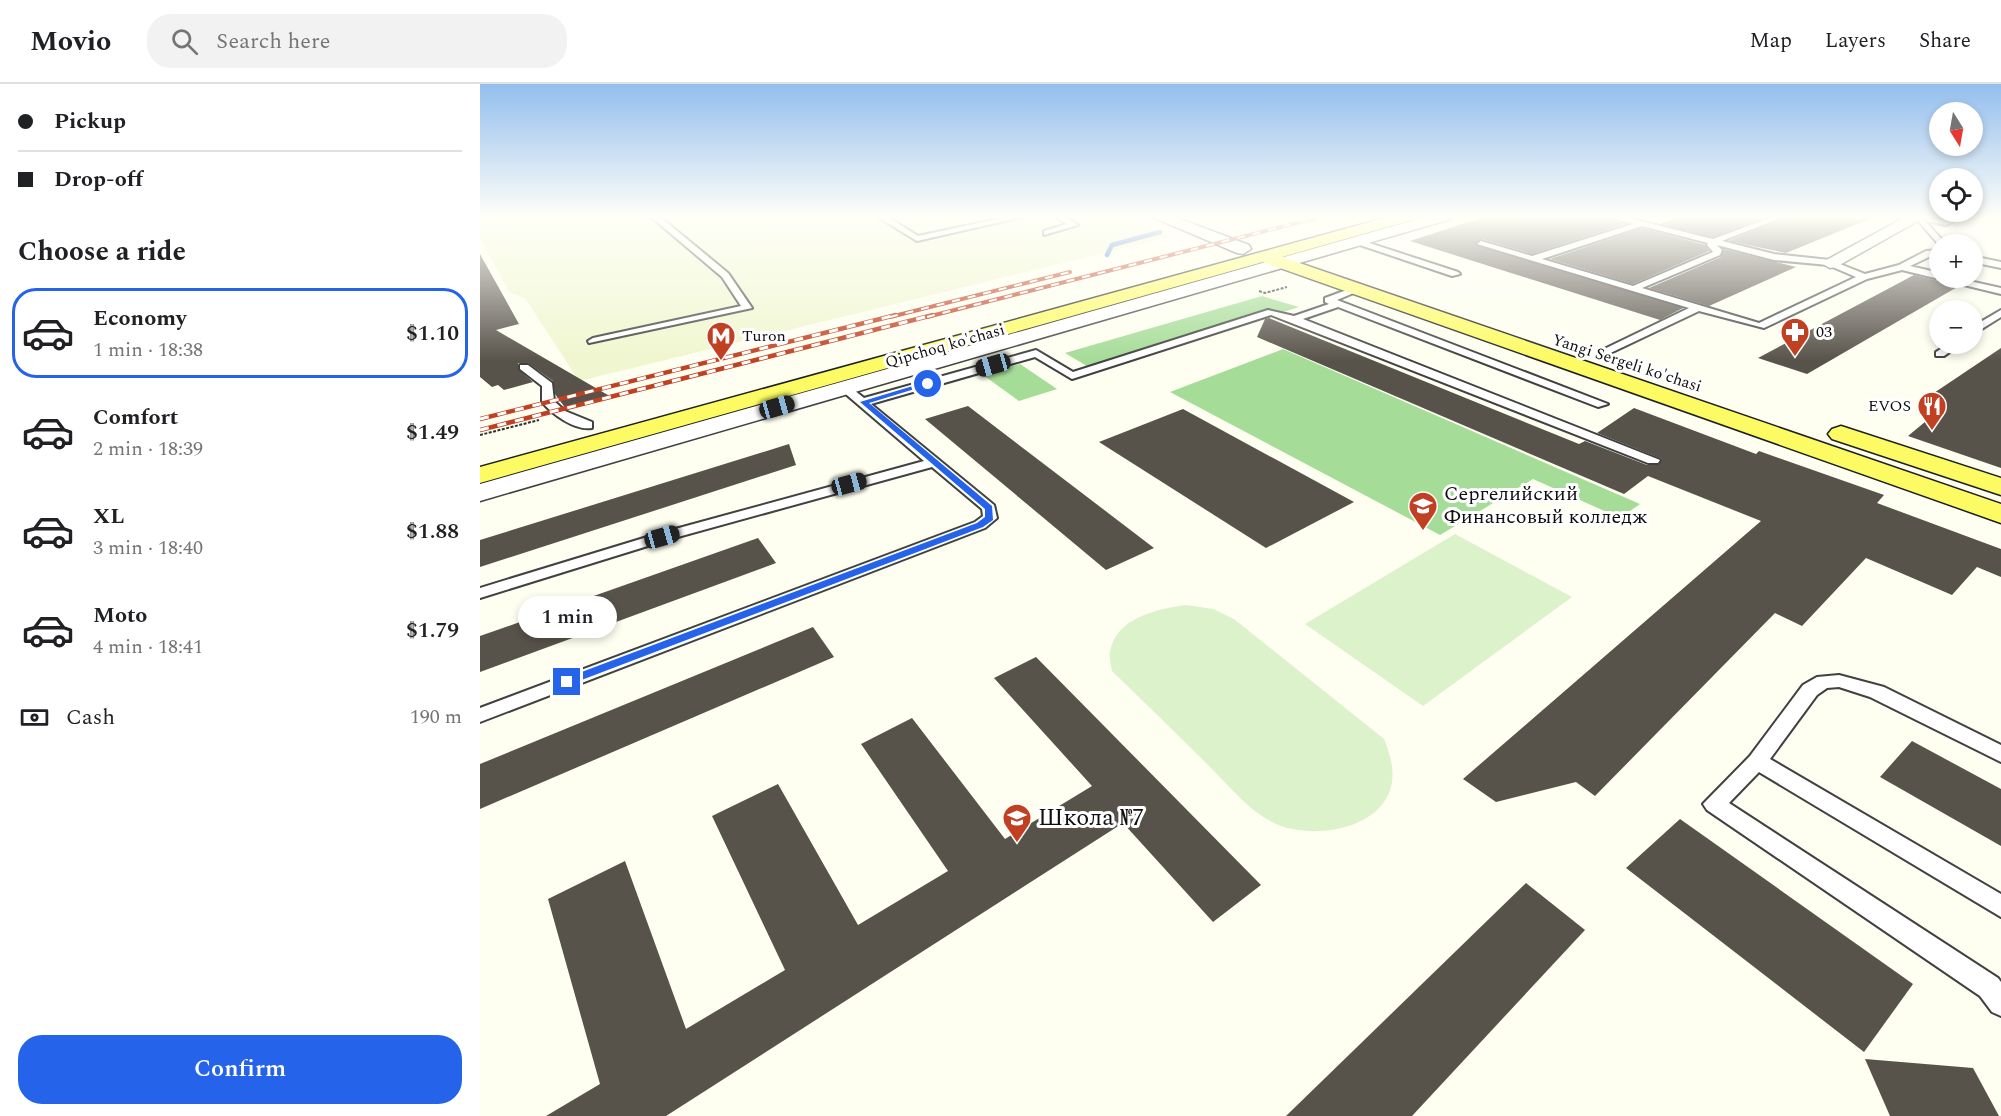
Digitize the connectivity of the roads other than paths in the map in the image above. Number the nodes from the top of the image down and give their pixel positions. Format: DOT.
graph roads {
  1 [pos="712,264"];
  2 [pos="1239,264"];
  3 [pos="1245,264"];
  4 [pos="1281,264"];
  5 [pos="1292,264"];
  6 [pos="1299,264"];
  7 [pos="1342,264"];
  8 [pos="1422,264"];
  9 [pos="1550,264"];
  10 [pos="1692,264"];
  11 [pos="1833,264"];
  12 [pos="1907,264"];
  13 [pos="1902,267"];
  14 [pos="1929,273"];
  15 [pos="1455,274"];
  16 [pos="1324,277"];
  17 [pos="1864,277"];
  18 [pos="1353,280"];
  19 [pos="1983,287"];
  20 [pos="1633,289"];
  21 [pos="2001,291"];
  22 [pos="1337,304"];
  23 [pos="1698,308"];
  24 [pos="2001,313"];
  25 [pos="1294,319"];
  26 [pos="1983,325"];
  27 [pos="593,340"];
  28 [pos="891,352"];
  29 [pos="1602,354"];
  30 [pos="524,367"];
  31 [pos="845,388"];
  32 [pos="864,402"];
  33 [pos="1602,404"];
  34 [pos="1779,413"];
  35 [pos="588,425"];
  36 [pos="1823,428"];
  37 [pos="480,454"];
  38 [pos="1653,460"];
  39 [pos="935,462"];
  40 [pos="480,475"];
  41 [pos="2001,487"];
  42 [pos="480,493"];
  43 [pos="2001,514"];
  44 [pos="480,593"];
  45 [pos="480,715"];
  46 [pos="2001,754"];
  47 [pos="1757,761"];
  48 [pos="2001,906"];
  49 [pos="2001,1003"];
  1 -- 27 [label="lane"];
  2 -- 28 [label="main road, Qipchoq ko'chasi"];
  3 -- 31 [label="street, Qipchoq ko'chasi"];
  4 -- 16 [label="street, Qipchoq ko'chasi"];
  5 -- 16 [label="main road, Yangi Sergeli ko'chasi"];
  6 -- 18 [label="main road, Yangi Sergeli ko'chasi"];
  7 -- 18 [label="street"];
  8 -- 15 [label="lane"];
  9 -- 20 [label="lane"];
  10 -- 20 [label="lane"];
  11 -- 17 [label="lane"];
  12 -- 13 [label="lane"];
  13 -- 14 [label="lane"];
  13 -- 17 [label="lane"];
  16 -- 18 [label="main road, Yangi Sergeli ko'chasi"];
  17 -- 23 [label="lane"];
  18 -- 22 [label="lane"];
  18 -- 29 [label="main road, Yangi Sergeli ko'chasi"];
  18 -- 43 [label="main road, Yangi Sergeli ko'chasi"];
  19 -- 21 [label="lane"];
  20 -- 23 [label="lane"];
  22 -- 25 [label="lane"];
  22 -- 33 [label="lane"];
  23 -- 29 [label="lane"];
  24 -- 26 [label="lane"];
  25 -- 32 [label="lane"];
  25 -- 38 [label="lane"];
  28 -- 35 [label="main road, Qipchoq ko'chasi"];
  28 -- 40 [label="main road, Qipchoq ko'chasi"];
  29 -- 34 [label="main road, Yangi Sergeli ko'chasi"];
  30 -- 35 [label="lane"];
  31 -- 32 [label="lane"];
  31 -- 42 [label="street, Qipchoq ko'chasi"];
  32 -- 39 [label="lane"];
  35 -- 37 [label="main road, Qipchoq ko'chasi"];
  36 -- 41 [label="main road"];
  39 -- 44 [label="lane"];
  39 -- 45 [label="lane"];
  46 -- 47 [label="lane"];
  47 -- 48 [label="lane"];
  47 -- 49 [label="lane"];
}
